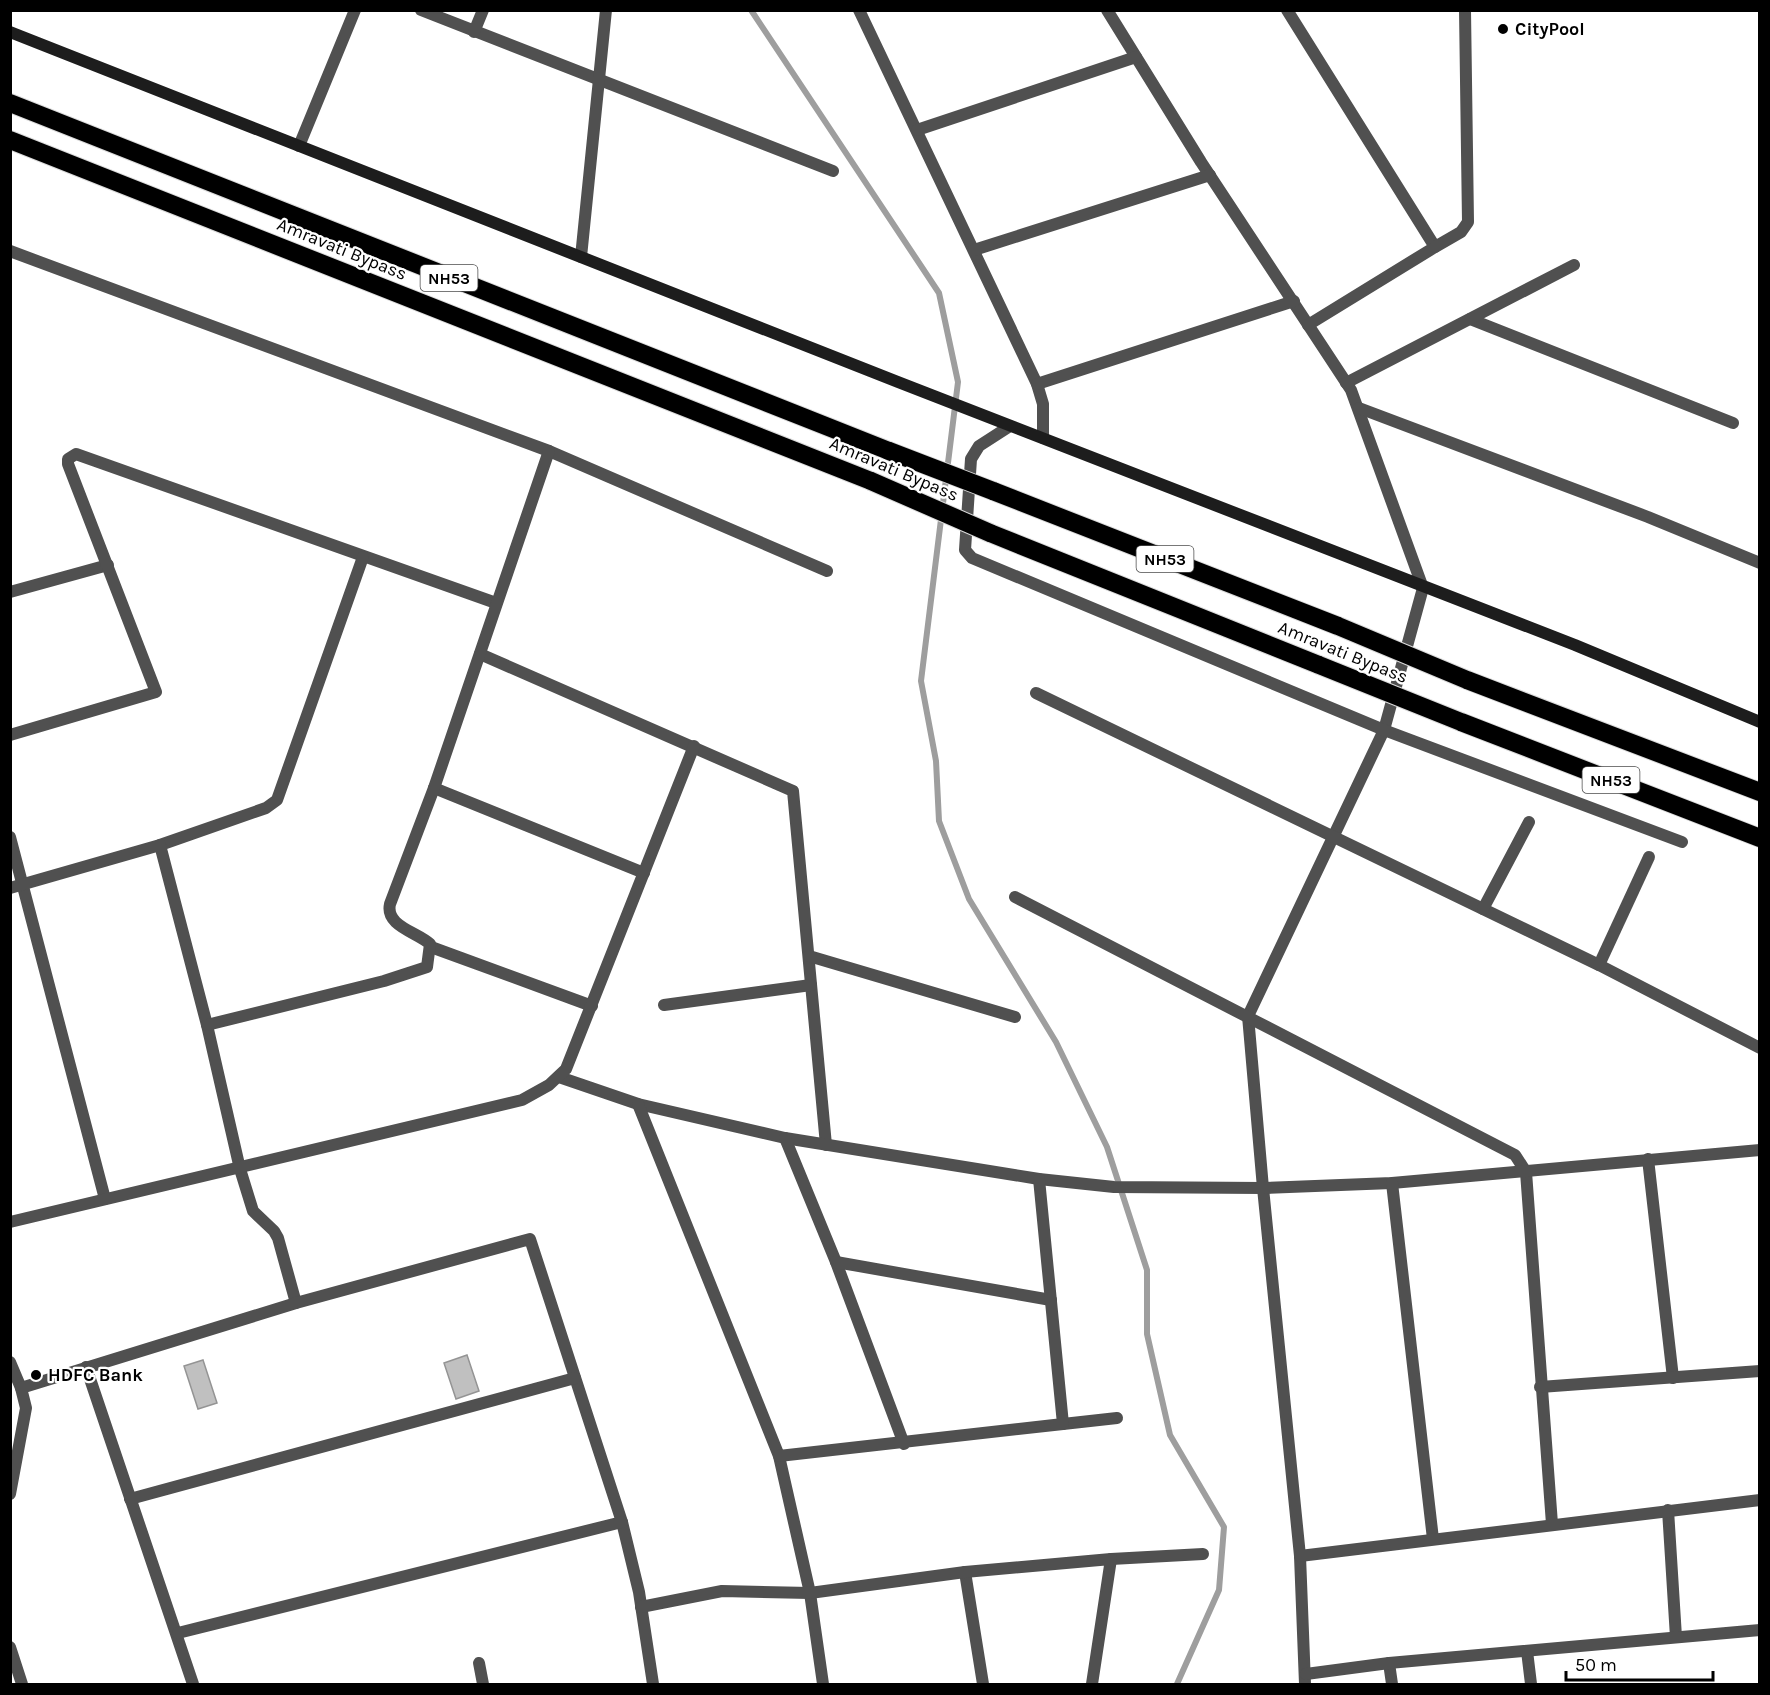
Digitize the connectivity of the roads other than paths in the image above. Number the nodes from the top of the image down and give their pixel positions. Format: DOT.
graph roads {
  1 [pos="355,10"];
  2 [pos="421,10"];
  3 [pos="483,10"];
  4 [pos="606,10"];
  5 [pos="859,10"];
  6 [pos="1107,10"];
  7 [pos="1465,10"];
  8 [pos="1292,11"];
  9 [pos="10,32"];
  10 [pos="474,32"];
  11 [pos="1136,57"];
  12 [pos="600,82"];
  13 [pos="10,103"];
  14 [pos="917,130"];
  15 [pos="10,140"];
  16 [pos="299,146"];
  17 [pos="833,171"];
  18 [pos="1210,175"];
  19 [pos="1435,247"];
  20 [pos="974,250"];
  21 [pos="10,251"];
  22 [pos="581,257"];
  23 [pos="1574,265"];
  24 [pos="480,291"];
  25 [pos="1294,301"];
  26 [pos="1470,319"];
  27 [pos="470,322"];
  28 [pos="1308,325"];
  29 [pos="1346,383"];
  30 [pos="1037,384"];
  31 [pos="1359,408"];
  32 [pos="1733,423"];
  33 [pos="1010,426"];
  34 [pos="1043,438"];
  35 [pos="549,451"];
  36 [pos="363,557"];
  37 [pos="1760,563"];
  38 [pos="108,565"];
  39 [pos="827,571"];
  40 [pos="1423,588"];
  41 [pos="10,592"];
  42 [pos="496,603"];
  43 [pos="480,654"];
  44 [pos="1036,693"];
  45 [pos="1760,722"];
  46 [pos="1384,730"];
  47 [pos="10,735"];
  48 [pos="693,746"];
  49 [pos="434,788"];
  50 [pos="1760,792"];
  51 [pos="1529,822"];
  52 [pos="10,837"];
  53 [pos="1335,837"];
  54 [pos="1760,838"];
  55 [pos="1682,842"];
  56 [pos="160,845"];
  57 [pos="1649,856"];
  58 [pos="644,873"];
  59 [pos="16,886"];
  60 [pos="1015,897"];
  61 [pos="1483,909"];
  62 [pos="430,947"];
  63 [pos="809,956"];
  64 [pos="1599,965"];
  65 [pos="811,985"];
  66 [pos="664,1005"];
  67 [pos="592,1006"];
  68 [pos="1248,1016"];
  69 [pos="1015,1017"];
  70 [pos="207,1025"];
  71 [pos="1760,1048"];
  72 [pos="559,1077"];
  73 [pos="638,1104"];
  74 [pos="785,1138"];
  75 [pos="826,1145"];
  76 [pos="1760,1150"];
  77 [pos="1648,1159"];
  78 [pos="240,1169"];
  79 [pos="1526,1172"];
  80 [pos="1039,1179"];
  81 [pos="1392,1183"];
  82 [pos="1263,1188"];
  83 [pos="105,1199"];
  84 [pos="10,1222"];
  85 [pos="836,1262"];
  86 [pos="1051,1300"];
  87 [pos="296,1303"];
  88 [pos="10,1362"];
  89 [pos="86,1367"];
  90 [pos="1760,1371"];
  91 [pos="575,1378"];
  92 [pos="1672,1378"];
  93 [pos="1540,1387"];
  94 [pos="21,1388"];
  95 [pos="1117,1418"];
  96 [pos="1064,1424"];
  97 [pos="904,1444"];
  98 [pos="779,1456"];
  99 [pos="10,1494"];
  100 [pos="130,1499"];
  101 [pos="1760,1500"];
  102 [pos="1668,1510"];
  103 [pos="622,1522"];
  104 [pos="1552,1524"];
  105 [pos="1433,1539"];
  106 [pos="1203,1554"];
  107 [pos="1300,1556"];
  108 [pos="1111,1559"];
  109 [pos="965,1572"];
  110 [pos="810,1593"];
  111 [pos="641,1607"];
  112 [pos="1760,1630"];
  113 [pos="178,1633"];
  114 [pos="1676,1637"];
  115 [pos="10,1647"];
  116 [pos="1527,1651"];
  117 [pos="1389,1663"];
  118 [pos="479,1664"];
  119 [pos="1306,1679"];
  120 [pos="22,1684"];
  121 [pos="194,1684"];
  122 [pos="483,1684"];
  123 [pos="653,1684"];
  124 [pos="823,1684"];
  125 [pos="983,1684"];
  126 [pos="1092,1684"];
  127 [pos="1392,1684"];
  128 [pos="1531,1684"];
  1 -- 16 [label="street"];
  2 -- 10 [label="street"];
  3 -- 10 [label="street"];
  4 -- 12 [label="street"];
  5 -- 14 [label="street"];
  6 -- 11 [label="street"];
  7 -- 19 [label="street"];
  8 -- 19 [label="street"];
  9 -- 16 [label="main road"];
  10 -- 12 [label="street"];
  11 -- 14 [label="street"];
  11 -- 18 [label="street"];
  12 -- 17 [label="street"];
  12 -- 22 [label="street"];
  13 -- 24 [label="highway, Amravati Bypass / NH53"];
  14 -- 20 [label="street"];
  15 -- 27 [label="highway, Amravati Bypass / NH53"];
  16 -- 22 [label="main road"];
  18 -- 20 [label="street"];
  18 -- 25 [label="street"];
  19 -- 28 [label="street"];
  20 -- 30 [label="street"];
  21 -- 35 [label="street"];
  22 -- 33 [label="main road"];
  23 -- 26 [label="street"];
  24 -- 27 [label="highway"];
  24 -- 50 [label="highway, Amravati Bypass / NH53, bridge"];
  25 -- 28 [label="street"];
  25 -- 30 [label="street"];
  26 -- 29 [label="street"];
  26 -- 32 [label="street"];
  27 -- 54 [label="highway, Amravati Bypass / NH53, bridge"];
  28 -- 29 [label="street"];
  29 -- 31 [label="street"];
  30 -- 34 [label="street"];
  31 -- 37 [label="street"];
  31 -- 40 [label="street"];
  33 -- 34 [label="main road"];
  33 -- 46 [label="street"];
  34 -- 40 [label="main road"];
  35 -- 39 [label="street"];
  35 -- 42 [label="street"];
  36 -- 38 [label="street"];
  36 -- 42 [label="street"];
  36 -- 56 [label="street"];
  38 -- 41 [label="street"];
  38 -- 47 [label="street"];
  40 -- 45 [label="main road"];
  40 -- 46 [label="street"];
  42 -- 43 [label="street"];
  43 -- 48 [label="street"];
  43 -- 49 [label="street"];
  44 -- 53 [label="street"];
  46 -- 53 [label="street"];
  46 -- 55 [label="street"];
  48 -- 58 [label="street"];
  48 -- 63 [label="street"];
  49 -- 58 [label="street"];
  49 -- 62 [label="street"];
  51 -- 61 [label="street"];
  52 -- 59 [label="street"];
  53 -- 61 [label="street"];
  53 -- 68 [label="street"];
  56 -- 59 [label="street"];
  56 -- 70 [label="street"];
  57 -- 64 [label="street"];
  58 -- 67 [label="street"];
  59 -- 83 [label="street"];
  60 -- 68 [label="street"];
  61 -- 64 [label="street"];
  62 -- 67 [label="street"];
  62 -- 70 [label="street"];
  63 -- 65 [label="street"];
  63 -- 69 [label="street"];
  64 -- 71 [label="street"];
  65 -- 66 [label="street"];
  65 -- 75 [label="street"];
  67 -- 72 [label="street"];
  68 -- 79 [label="street"];
  68 -- 82 [label="street"];
  70 -- 78 [label="street"];
  72 -- 73 [label="street"];
  72 -- 78 [label="street"];
  73 -- 74 [label="street"];
  73 -- 98 [label="street"];
  74 -- 75 [label="street"];
  74 -- 85 [label="street"];
  75 -- 80 [label="street"];
  76 -- 77 [label="street"];
  77 -- 79 [label="street"];
  77 -- 92 [label="street"];
  78 -- 83 [label="street"];
  78 -- 87 [label="street"];
  79 -- 81 [label="street"];
  79 -- 93 [label="street"];
  80 -- 82 [label="street"];
  80 -- 86 [label="street"];
  81 -- 82 [label="street"];
  81 -- 105 [label="street"];
  82 -- 107 [label="street"];
  83 -- 84 [label="street"];
  85 -- 86 [label="street"];
  85 -- 97 [label="street"];
  86 -- 96 [label="street"];
  87 -- 89 [label="street"];
  87 -- 91 [label="street"];
  88 -- 94 [label="street"];
  89 -- 94 [label="street"];
  89 -- 100 [label="street"];
  90 -- 92 [label="street"];
  91 -- 100 [label="street"];
  91 -- 103 [label="street"];
  92 -- 93 [label="street"];
  93 -- 104 [label="street"];
  94 -- 99 [label="street"];
  95 -- 96 [label="street"];
  96 -- 97 [label="street"];
  97 -- 98 [label="street"];
  98 -- 110 [label="street"];
  100 -- 113 [label="street"];
  101 -- 102 [label="street"];
  102 -- 104 [label="street"];
  102 -- 114 [label="street"];
  103 -- 111 [label="street"];
  103 -- 113 [label="street"];
  104 -- 105 [label="street"];
  105 -- 107 [label="street"];
  106 -- 108 [label="street"];
  107 -- 119 [label="street"];
  108 -- 109 [label="street"];
  108 -- 126 [label="street"];
  109 -- 110 [label="street"];
  109 -- 125 [label="street"];
  110 -- 111 [label="street"];
  110 -- 124 [label="street"];
  111 -- 123 [label="street"];
  112 -- 114 [label="street"];
  113 -- 121 [label="street"];
  114 -- 116 [label="street"];
  115 -- 120 [label="street"];
  116 -- 117 [label="street"];
  116 -- 128 [label="street"];
  117 -- 119 [label="street"];
  117 -- 127 [label="street"];
  118 -- 122 [label="street"];
}
